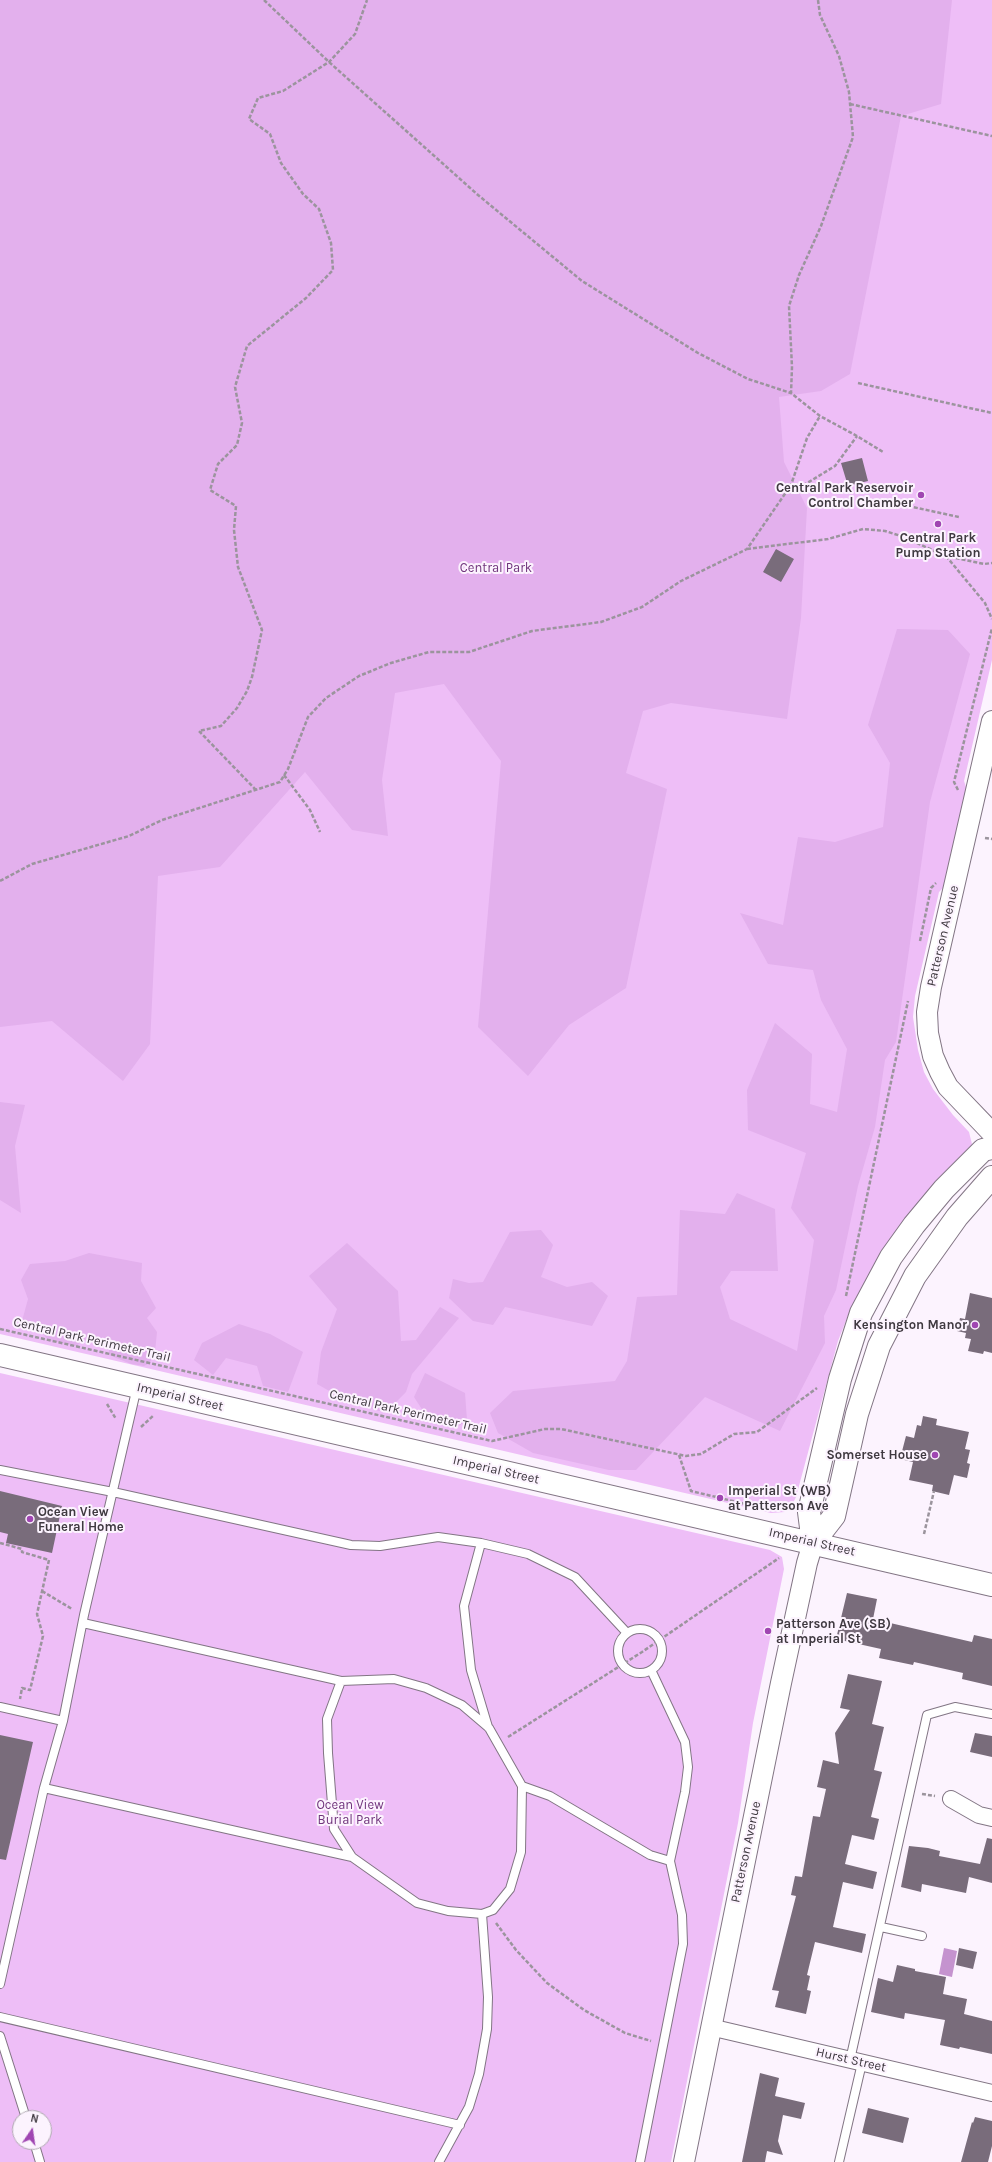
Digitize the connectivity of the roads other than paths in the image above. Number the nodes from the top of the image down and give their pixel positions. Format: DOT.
graph roads {
  1 [pos="992,721"];
  2 [pos="992,1132"];
  3 [pos="992,1148"];
  4 [pos="992,1177"];
  5 [pos="0,1355"];
  6 [pos="137,1387"];
  7 [pos="0,1470"];
  8 [pos="113,1492"];
  9 [pos="481,1543"];
  10 [pos="813,1543"];
  11 [pos="992,1585"];
  12 [pos="84,1619"];
  13 [pos="627,1633"];
  14 [pos="651,1670"];
  15 [pos="341,1681"];
  16 [pos="0,1707"];
  17 [pos="992,1714"];
  18 [pos="63,1721"];
  19 [pos="488,1728"];
  20 [pos="522,1786"];
  21 [pos="44,1788"];
  22 [pos="951,1799"];
  23 [pos="992,1818"];
  24 [pos="352,1857"];
  25 [pos="670,1861"];
  26 [pos="485,1913"];
  27 [pos="881,1927"];
  28 [pos="922,1936"];
  29 [pos="0,1984"];
  30 [pos="0,2017"];
  31 [pos="710,2027"];
  32 [pos="0,2036"];
  33 [pos="856,2062"];
  34 [pos="992,2093"];
  35 [pos="23,2110"];
  36 [pos="460,2124"];
  37 [pos="36,2150"];
  38 [pos="40,2162"];
  39 [pos="439,2162"];
  40 [pos="640,2162"];
  41 [pos="684,2162"];
  42 [pos="839,2162"];
  1 -- 2 [label="street, Patterson Avenue"];
  3 -- 10 [label="main road"];
  4 -- 10 [label="main road"];
  5 -- 6 [label="main road, Imperial Street"];
  6 -- 8 [label="lane"];
  6 -- 10 [label="main road, Imperial Street"];
  7 -- 8 [label="lane"];
  8 -- 9 [label="lane"];
  8 -- 12 [label="lane"];
  9 -- 13 [label="lane"];
  9 -- 19 [label="lane"];
  10 -- 11 [label="main road, Imperial Street"];
  10 -- 31 [label="street, Patterson Avenue"];
  12 -- 15 [label="lane"];
  12 -- 18 [label="lane"];
  13 -- 14 [label="lane"];
  13 -- 14 [label="lane"];
  14 -- 25 [label="lane"];
  15 -- 19 [label="lane"];
  15 -- 24 [label="lane"];
  16 -- 18 [label="lane"];
  17 -- 27 [label="lane"];
  18 -- 21 [label="lane"];
  19 -- 20 [label="lane"];
  20 -- 25 [label="lane"];
  20 -- 26 [label="lane"];
  21 -- 24 [label="lane"];
  21 -- 29 [label="lane"];
  22 -- 23 [label="street"];
  24 -- 26 [label="lane"];
  25 -- 40 [label="lane"];
  26 -- 36 [label="lane"];
  27 -- 28 [label="lane"];
  27 -- 33 [label="lane"];
  30 -- 36 [label="lane"];
  31 -- 33 [label="street, Hurst Street"];
  31 -- 41 [label="street, Patterson Avenue"];
  32 -- 35 [label="lane"];
  33 -- 34 [label="street, Hurst Street"];
  33 -- 42 [label="lane"];
  36 -- 39 [label="lane"];
  37 -- 38 [label="lane"];
}
